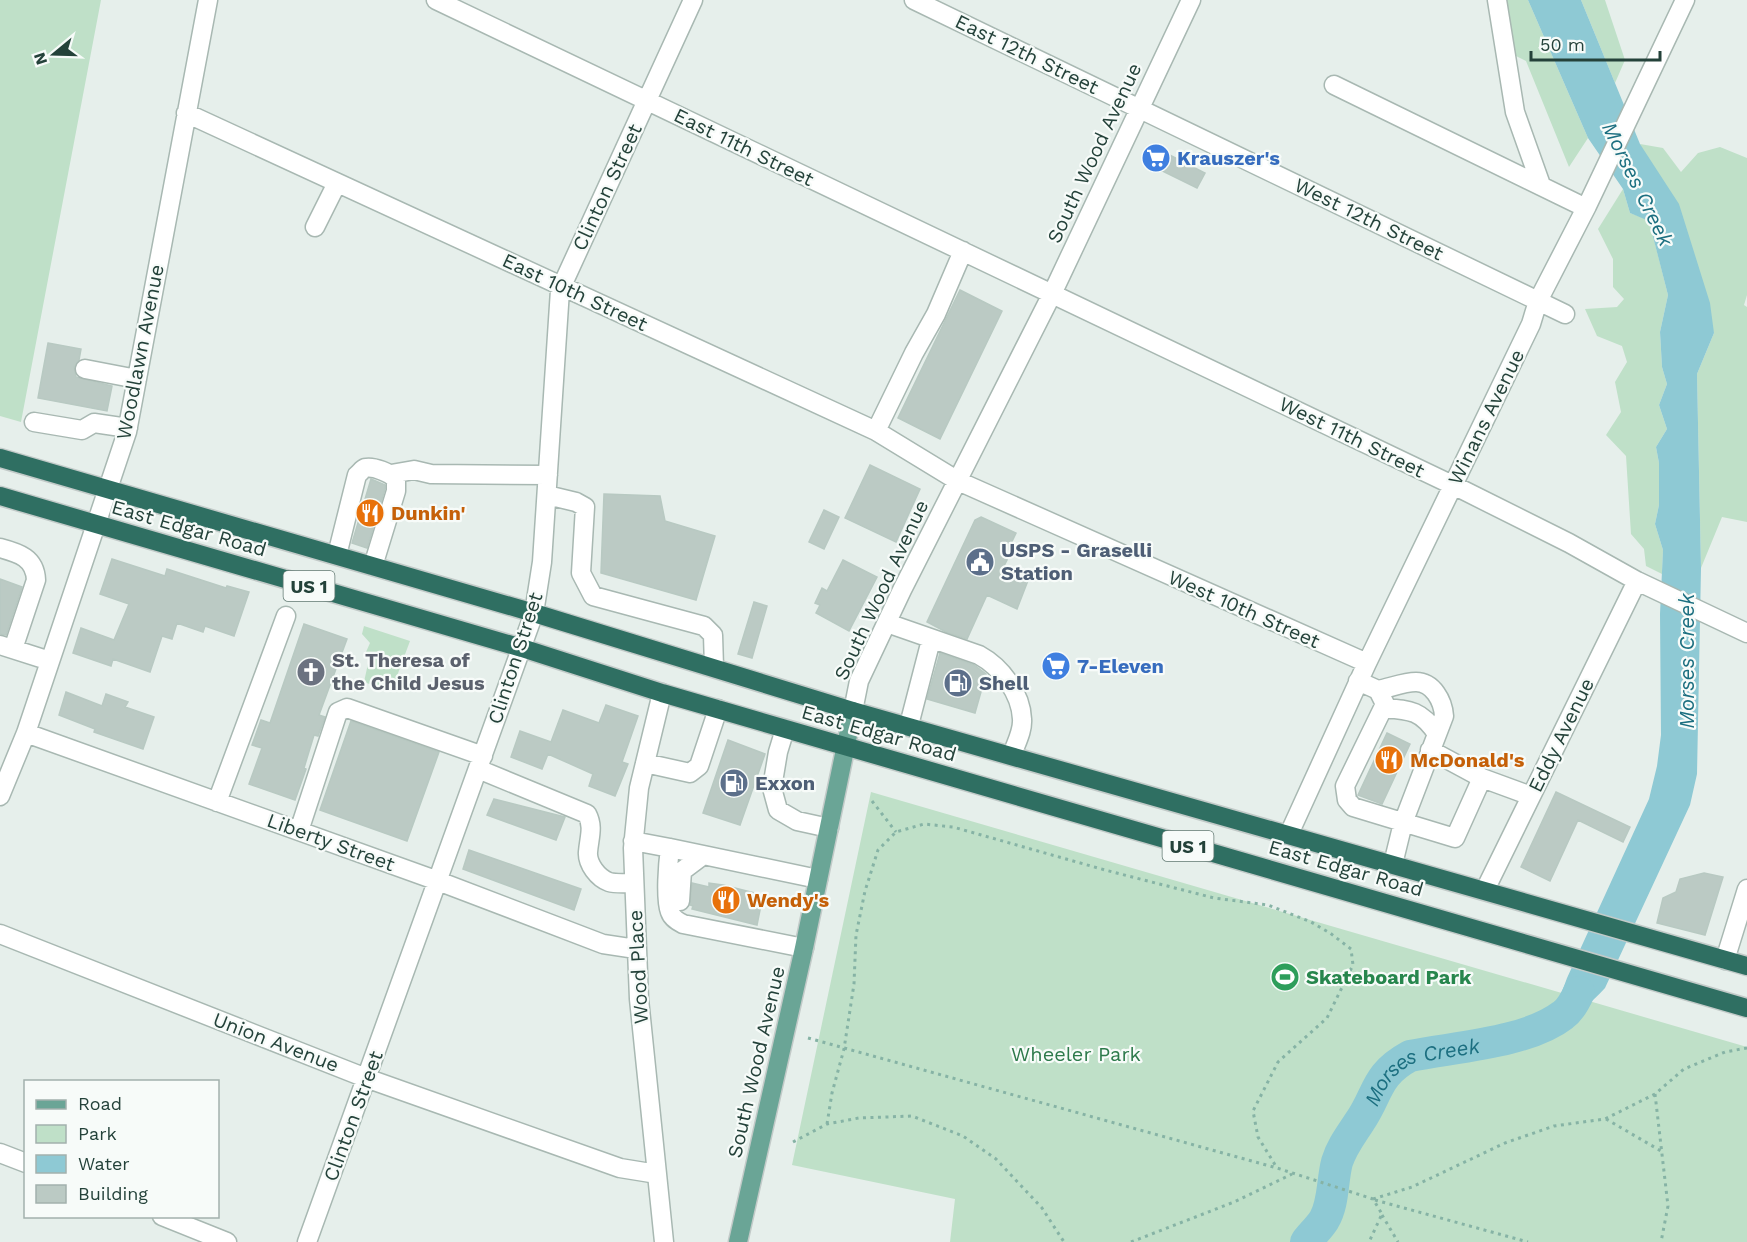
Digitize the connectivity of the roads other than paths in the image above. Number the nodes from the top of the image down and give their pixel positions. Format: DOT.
graph roads {
  1 [pos="208,0"];
  2 [pos="436,0"];
  3 [pos="693,0"];
  4 [pos="914,0"];
  5 [pos="1191,0"];
  6 [pos="1497,0"];
  7 [pos="1685,0"];
  8 [pos="1334,84"];
  9 [pos="647,100"];
  10 [pos="1140,108"];
  11 [pos="186,113"];
  12 [pos="337,183"];
  13 [pos="1541,185"];
  14 [pos="1586,208"];
  15 [pos="315,227"];
  16 [pos="963,251"];
  17 [pos="562,286"];
  18 [pos="1052,294"];
  19 [pos="1538,301"];
  20 [pos="1565,314"];
  21 [pos="85,369"];
  22 [pos="137,379"];
  23 [pos="34,422"];
  24 [pos="128,428"];
  25 [pos="876,431"];
  26 [pos="0,458"];
  27 [pos="391,474"];
  28 [pos="548,475"];
  29 [pos="958,481"];
  30 [pos="1453,485"];
  31 [pos="108,489"];
  32 [pos="547,495"];
  33 [pos="0,496"];
  34 [pos="96,524"];
  35 [pos="0,548"];
  36 [pos="333,554"];
  37 [pos="373,566"];
  38 [pos="1637,581"];
  39 [pos="534,612"];
  40 [pos="286,616"];
  41 [pos="886,623"];
  42 [pos="1747,633"];
  43 [pos="931,639"];
  44 [pos="7,647"];
  45 [pos="522,648"];
  46 [pos="50,661"];
  47 [pos="1367,663"];
  48 [pos="714,667"];
  49 [pos="1358,681"];
  50 [pos="1378,690"];
  51 [pos="662,693"];
  52 [pos="1383,708"];
  53 [pos="718,709"];
  54 [pos="854,711"];
  55 [pos="909,725"];
  56 [pos="785,729"];
  57 [pos="26,733"];
  58 [pos="1434,742"];
  59 [pos="846,747"];
  60 [pos="1012,755"];
  61 [pos="481,763"];
  62 [pos="645,763"];
  63 [pos="1482,778"];
  64 [pos="0,796"];
  65 [pos="1531,796"];
  66 [pos="217,802"];
  67 [pos="1403,823"];
  68 [pos="830,828"];
  69 [pos="299,831"];
  70 [pos="1289,834"];
  71 [pos="633,841"];
  72 [pos="670,848"];
  73 [pos="702,856"];
  74 [pos="1393,864"];
  75 [pos="818,879"];
  76 [pos="438,881"];
  77 [pos="634,883"];
  78 [pos="1747,889"];
  79 [pos="1485,890"];
  80 [pos="0,934"];
  81 [pos="733,934"];
  82 [pos="804,948"];
  83 [pos="636,949"];
  84 [pos="1725,960"];
  85 [pos="1747,966"];
  86 [pos="1747,1008"];
  87 [pos="366,1078"];
  88 [pos="0,1153"];
  89 [pos="24,1162"];
  90 [pos="657,1174"];
  91 [pos="167,1218"];
  92 [pos="227,1242"];
  93 [pos="307,1242"];
  94 [pos="664,1242"];
  95 [pos="738,1242"];
  1 -- 11 [label="street, Woodlawn Avenue"];
  2 -- 9 [label="street, East 11th Street"];
  3 -- 9 [label="street, Clinton Street"];
  4 -- 10 [label="street, East 12th Street"];
  5 -- 10 [label="street, South Wood Avenue"];
  6 -- 13 [label="street"];
  7 -- 14 [label="street, Winans Avenue"];
  8 -- 13 [label="street"];
  9 -- 16 [label="street, East 11th Street"];
  9 -- 17 [label="street, Clinton Street"];
  10 -- 18 [label="street, South Wood Avenue"];
  10 -- 19 [label="street, West 12th Street"];
  11 -- 12 [label="street, East 10th Street"];
  11 -- 22 [label="street, Woodlawn Avenue"];
  12 -- 15 [label="street"];
  12 -- 17 [label="street, East 10th Street"];
  13 -- 14 [label="street"];
  14 -- 19 [label="street, Winans Avenue"];
  16 -- 18 [label="street, East 11th Street"];
  16 -- 25 [label="street"];
  17 -- 25 [label="street, East 10th Street"];
  17 -- 28 [label="street, Clinton Street"];
  18 -- 29 [label="street, South Wood Avenue"];
  18 -- 30 [label="street, West 11th Street"];
  19 -- 20 [label="street, West 12th Street"];
  19 -- 30 [label="street, Winans Avenue"];
  21 -- 22 [label="street"];
  22 -- 24 [label="street, Woodlawn Avenue"];
  23 -- 24 [label="street"];
  24 -- 31 [label="street, Woodlawn Avenue"];
  25 -- 29 [label="street, East 10th Street"];
  26 -- 31 [label="highway, East Edgar Road / US 1"];
  27 -- 28 [label="street"];
  27 -- 36 [label="street"];
  27 -- 37 [label="street"];
  28 -- 32 [label="street, Clinton Street"];
  29 -- 41 [label="street, South Wood Avenue"];
  29 -- 47 [label="street, West 10th Street"];
  30 -- 38 [label="street, West 11th Street"];
  30 -- 47 [label="street, Winans Avenue"];
  31 -- 34 [label="street, Woodlawn Avenue"];
  31 -- 36 [label="highway, East Edgar Road / US 1"];
  32 -- 39 [label="street, Clinton Street"];
  32 -- 48 [label="street"];
  33 -- 34 [label="highway, East Edgar Road / US 1"];
  34 -- 45 [label="highway, East Edgar Road / US 1"];
  34 -- 46 [label="street, Woodlawn Avenue"];
  35 -- 44 [label="street"];
  36 -- 37 [label="highway, US 1"];
  37 -- 39 [label="highway, East Edgar Road / US 1"];
  38 -- 42 [label="street, West 11th Street"];
  38 -- 65 [label="street, Eddy Avenue"];
  39 -- 45 [label="street, Clinton Street"];
  39 -- 48 [label="highway, East Edgar Road / US 1"];
  40 -- 66 [label="street"];
  41 -- 43 [label="street"];
  41 -- 54 [label="street, South Wood Avenue"];
  43 -- 55 [label="street"];
  43 -- 60 [label="street"];
  44 -- 46 [label="street"];
  45 -- 51 [label="highway, East Edgar Road / US 1"];
  45 -- 61 [label="street, Clinton Street"];
  46 -- 57 [label="street, Woodlawn Avenue"];
  47 -- 49 [label="street, Winans Avenue"];
  48 -- 54 [label="highway, East Edgar Road / US 1"];
  49 -- 50 [label="street"];
  49 -- 70 [label="street, Winans Avenue"];
  50 -- 52 [label="street"];
  50 -- 58 [label="street"];
  51 -- 53 [label="highway, East Edgar Road / US 1"];
  51 -- 62 [label="street, Wood Place"];
  52 -- 58 [label="street"];
  52 -- 67 [label="street"];
  53 -- 56 [label="highway, East Edgar Road / US 1"];
  53 -- 62 [label="street"];
  54 -- 55 [label="highway, East Edgar Road / US 1"];
  54 -- 59 [label="main road, South Wood Avenue"];
  55 -- 60 [label="highway, East Edgar Road / US 1"];
  56 -- 59 [label="highway, East Edgar Road / US 1"];
  56 -- 68 [label="street"];
  57 -- 64 [label="street, Woodlawn Avenue"];
  57 -- 66 [label="street, Liberty Street"];
  58 -- 63 [label="street"];
  58 -- 67 [label="street"];
  59 -- 68 [label="main road, South Wood Avenue"];
  59 -- 86 [label="highway, East Edgar Road / US 1"];
  60 -- 70 [label="highway, East Edgar Road / US 1"];
  61 -- 69 [label="street"];
  61 -- 76 [label="street, Clinton Street"];
  61 -- 77 [label="street"];
  62 -- 71 [label="street, Wood Place"];
  63 -- 65 [label="street"];
  63 -- 67 [label="street"];
  65 -- 79 [label="street, Eddy Avenue"];
  66 -- 69 [label="street, Liberty Street"];
  67 -- 74 [label="street"];
  68 -- 75 [label="main road, South Wood Avenue"];
  69 -- 76 [label="street, Liberty Street"];
  70 -- 74 [label="highway, East Edgar Road / US 1"];
  71 -- 72 [label="street"];
  71 -- 77 [label="street, Wood Place"];
  72 -- 73 [label="street"];
  72 -- 81 [label="street"];
  73 -- 75 [label="street"];
  73 -- 81 [label="street"];
  74 -- 79 [label="highway, East Edgar Road / US 1"];
  75 -- 82 [label="main road, South Wood Avenue"];
  76 -- 83 [label="street, Liberty Street"];
  76 -- 87 [label="street, Clinton Street"];
  77 -- 83 [label="street, Wood Place"];
  78 -- 84 [label="street"];
  79 -- 84 [label="highway, East Edgar Road / US 1"];
  80 -- 87 [label="street, Union Avenue"];
  81 -- 82 [label="street"];
  82 -- 95 [label="main road, South Wood Avenue"];
  83 -- 90 [label="street, Wood Place"];
  84 -- 85 [label="highway, East Edgar Road / US 1"];
  87 -- 90 [label="street, Union Avenue"];
  87 -- 93 [label="street, Clinton Street"];
  88 -- 89 [label="street"];
  90 -- 94 [label="street, Wood Place"];
  91 -- 92 [label="street"];
}
